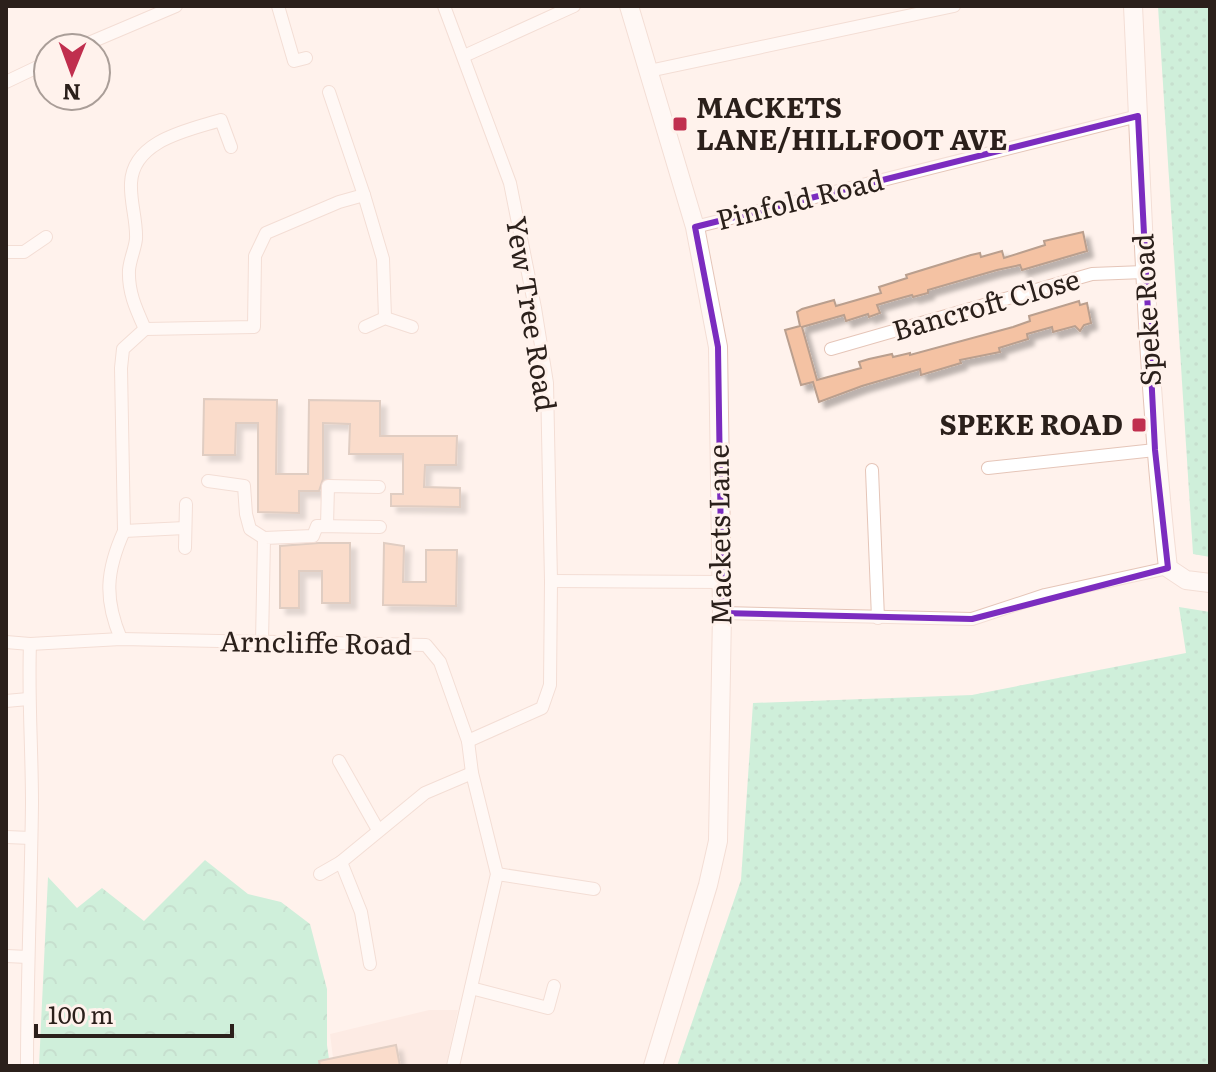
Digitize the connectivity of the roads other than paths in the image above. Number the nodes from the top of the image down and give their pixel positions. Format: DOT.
graph roads {
  1 [pos="176,6"];
  2 [pos="278,6"];
  3 [pos="574,6"];
  4 [pos="629,6"];
  5 [pos="954,6"];
  6 [pos="1133,6"];
  7 [pos="445,9"];
  8 [pos="112,33"];
  9 [pos="464,56"];
  10 [pos="306,58"];
  11 [pos="32,70"];
  12 [pos="649,71"];
  13 [pos="6,82"];
  14 [pos="329,92"];
  15 [pos="1138,116"];
  16 [pos="231,147"];
  17 [pos="364,195"];
  18 [pos="695,227"];
  19 [pos="46,237"];
  20 [pos="6,252"];
  21 [pos="1144,272"];
  22 [pos="385,318"];
  23 [pos="365,327"];
  24 [pos="412,327"];
  25 [pos="145,329"];
  26 [pos="830,349"];
  27 [pos="1155,450"];
  28 [pos="988,468"];
  29 [pos="872,470"];
  30 [pos="208,481"];
  31 [pos="379,487"];
  32 [pos="186,504"];
  33 [pos="327,526"];
  34 [pos="380,527"];
  35 [pos="185,528"];
  36 [pos="124,531"];
  37 [pos="264,538"];
  38 [pos="185,548"];
  39 [pos="1168,568"];
  40 [pos="551,581"];
  41 [pos="722,582"];
  42 [pos="1210,583"];
  43 [pos="722,613"];
  44 [pos="878,618"];
  45 [pos="121,639"];
  46 [pos="6,642"];
  47 [pos="262,642"];
  48 [pos="30,644"];
  49 [pos="28,699"];
  50 [pos="6,701"];
  51 [pos="468,741"];
  52 [pos="339,761"];
  53 [pos="472,773"];
  54 [pos="378,830"];
  55 [pos="6,837"];
  56 [pos="31,838"];
  57 [pos="341,862"];
  58 [pos="320,874"];
  59 [pos="497,874"];
  60 [pos="594,889"];
  61 [pos="6,956"];
  62 [pos="28,957"];
  63 [pos="370,964"];
  64 [pos="554,986"];
  65 [pos="471,988"];
  66 [pos="27,1066"];
  67 [pos="453,1066"];
  68 [pos="653,1066"];
  1 -- 8 [label="street"];
  2 -- 10 [label="street"];
  3 -- 9 [label="street"];
  4 -- 12 [label="street, Mackets Lane"];
  5 -- 12 [label="street"];
  6 -- 15 [label="street, Speke Road"];
  7 -- 9 [label="street, Yew Tree Road"];
  9 -- 40 [label="street, Yew Tree Road"];
  11 -- 13 [label="street"];
  12 -- 18 [label="street, Mackets Lane"];
  14 -- 17 [label="street"];
  15 -- 18 [label="street, Pinfold Road"];
  15 -- 21 [label="street, Speke Road"];
  16 -- 25 [label="street"];
  17 -- 22 [label="street"];
  17 -- 25 [label="street"];
  18 -- 41 [label="street, Mackets Lane"];
  19 -- 20 [label="street"];
  21 -- 26 [label="street, Bancroft Close"];
  21 -- 27 [label="street, Speke Road"];
  22 -- 23 [label="street"];
  22 -- 24 [label="street"];
  25 -- 36 [label="street"];
  27 -- 28 [label="street"];
  27 -- 39 [label="street, Speke Road"];
  29 -- 44 [label="street"];
  30 -- 37 [label="street"];
  31 -- 33 [label="street"];
  32 -- 35 [label="street"];
  33 -- 34 [label="street"];
  33 -- 37 [label="street"];
  35 -- 36 [label="street"];
  35 -- 38 [label="street"];
  36 -- 45 [label="street"];
  37 -- 47 [label="street"];
  39 -- 42 [label="street"];
  39 -- 44 [label="street"];
  40 -- 41 [label="street"];
  40 -- 51 [label="street, Yew Tree Road"];
  41 -- 43 [label="street, Mackets Lane"];
  43 -- 44 [label="street"];
  43 -- 68 [label="street, Mackets Lane"];
  45 -- 47 [label="street, Arncliffe Road"];
  45 -- 48 [label="street, Arncliffe Road"];
  46 -- 48 [label="street, Arncliffe Road"];
  47 -- 51 [label="street, Arncliffe Road"];
  48 -- 49 [label="street"];
  49 -- 50 [label="street"];
  49 -- 56 [label="street"];
  51 -- 53 [label="street, Arncliffe Road"];
  52 -- 54 [label="street"];
  53 -- 54 [label="street"];
  53 -- 59 [label="street, Arncliffe Road"];
  54 -- 57 [label="street"];
  55 -- 56 [label="street"];
  56 -- 62 [label="street"];
  57 -- 58 [label="street"];
  57 -- 63 [label="street"];
  59 -- 60 [label="street"];
  59 -- 65 [label="street, Arncliffe Road"];
  61 -- 62 [label="street"];
  62 -- 66 [label="street"];
  64 -- 65 [label="street"];
  65 -- 67 [label="street, Arncliffe Road"];
}
